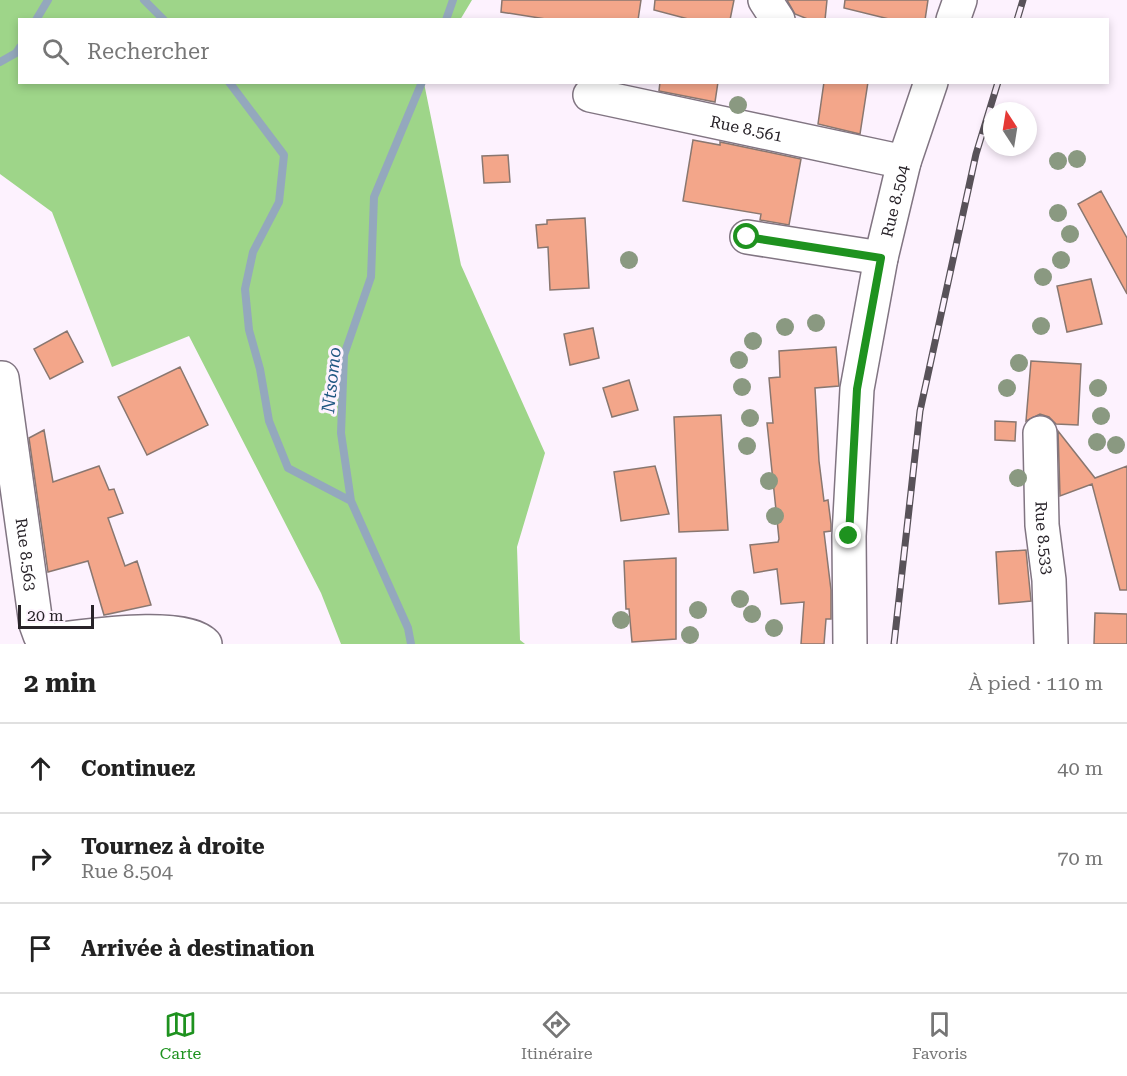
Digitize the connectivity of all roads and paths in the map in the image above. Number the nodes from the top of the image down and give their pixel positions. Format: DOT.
graph roads {
  1 [pos="765,0"];
  2 [pos="960,0"];
  3 [pos="777,18"];
  4 [pos="954,18"];
  5 [pos="930,84"];
  6 [pos="590,95"];
  7 [pos="904,162"];
  8 [pos="747,237"];
  9 [pos="881,258"];
  10 [pos="2,378"];
  11 [pos="1040,433"];
  12 [pos="205,644"];
  13 [pos="850,644"];
  14 [pos="1051,644"];
  1 -- 3 [label="street"];
  2 -- 4 [label="street"];
  5 -- 7 [label="street, Rue 8.504"];
  6 -- 7 [label="street, Rue 8.561"];
  7 -- 9 [label="street, Rue 8.504"];
  8 -- 9 [label="street"];
  9 -- 13 [label="street, Rue 8.504"];
  10 -- 12 [label="street, Rue 8.563"];
  11 -- 14 [label="street, Rue 8.533"];
}
